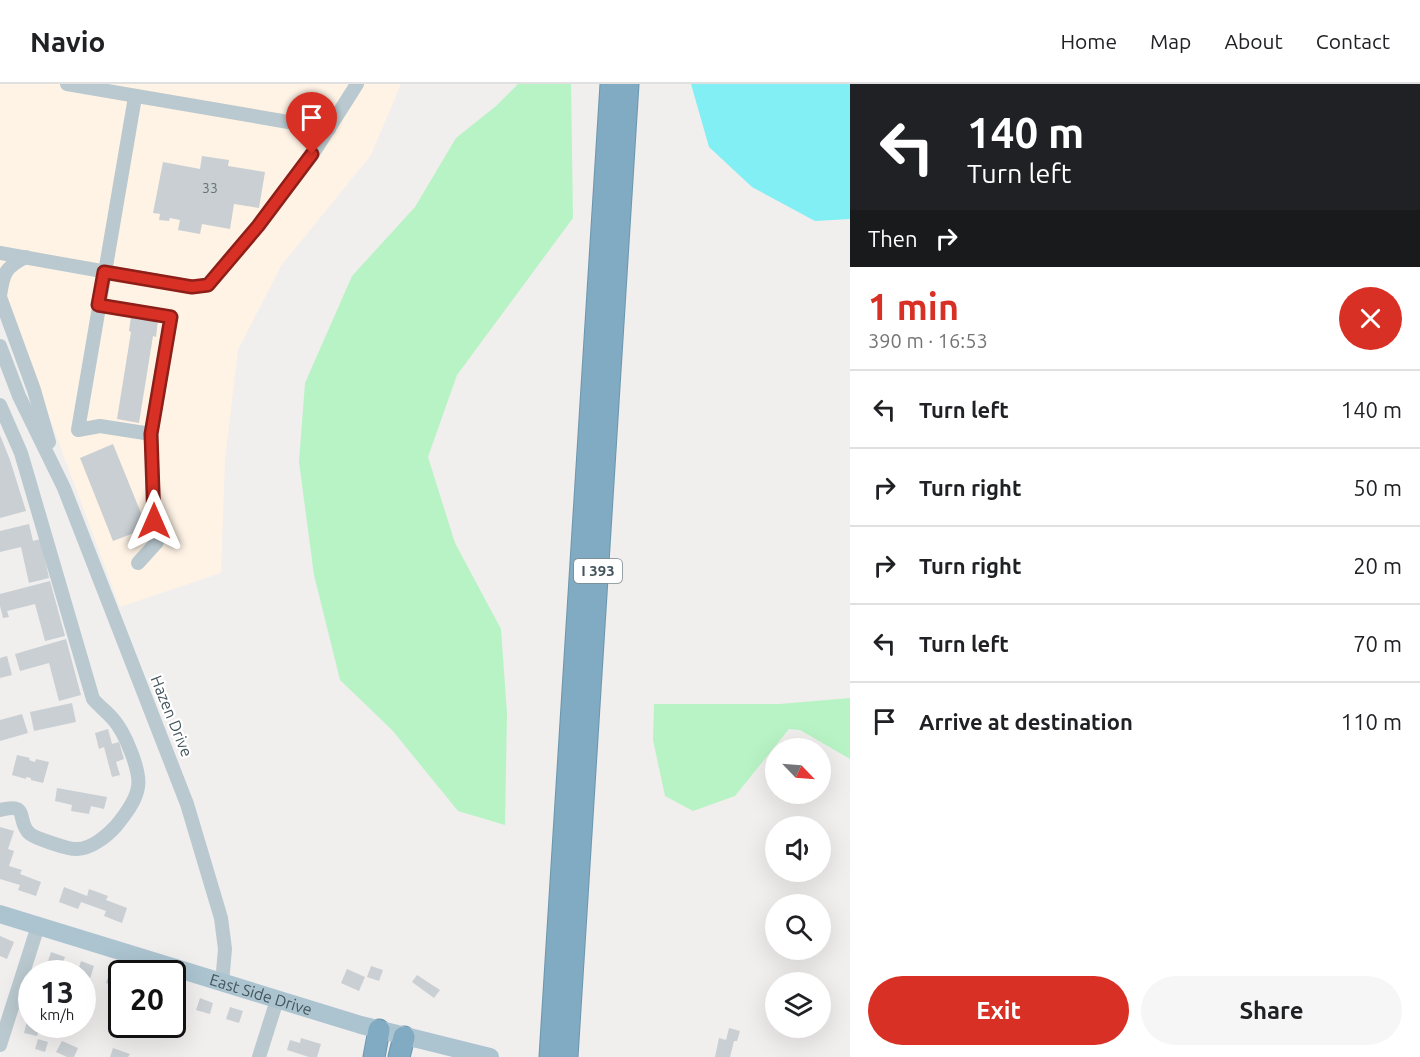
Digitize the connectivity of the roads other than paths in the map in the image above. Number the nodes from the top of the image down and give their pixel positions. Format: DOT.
graph roads {
  1 [pos="67,84"];
  2 [pos="357,84"];
  3 [pos="611,84"];
  4 [pos="628,84"];
  5 [pos="135,97"];
  6 [pos="329,129"];
  7 [pos="0,253"];
  8 [pos="26,258"];
  9 [pos="104,272"];
  10 [pos="0,296"];
  11 [pos="98,305"];
  12 [pos="0,346"];
  13 [pos="4,367"];
  14 [pos="0,405"];
  15 [pos="151,434"];
  16 [pos="57,470"];
  17 [pos="138,563"];
  18 [pos="587,746"];
  19 [pos="0,810"];
  20 [pos="564,837"];
  21 [pos="0,914"];
  22 [pos="38,926"];
  23 [pos="222,982"];
  24 [pos="277,1000"];
  25 [pos="379,1030"];
  26 [pos="0,1045"];
  27 [pos="402,1047"];
  28 [pos="259,1057"];
  29 [pos="374,1057"];
  30 [pos="490,1057"];
  31 [pos="536,1057"];
  32 [pos="550,1057"];
  33 [pos="567,1057"];
  34 [pos="579,1057"];
  1 -- 5 [label="street"];
  2 -- 6 [label="street"];
  3 -- 20 [label="highway, I 393"];
  4 -- 18 [label="highway, I 393"];
  5 -- 6 [label="street"];
  5 -- 9 [label="street"];
  6 -- 9 [label="street"];
  7 -- 8 [label="street"];
  8 -- 9 [label="street"];
  8 -- 10 [label="street"];
  9 -- 11 [label="street"];
  10 -- 16 [label="street, Hazen Drive"];
  11 -- 15 [label="street"];
  11 -- 15 [label="street"];
  12 -- 13 [label="street, Hazen Drive"];
  13 -- 16 [label="street, Hazen Drive"];
  14 -- 19 [label="street"];
  15 -- 17 [label="street"];
  16 -- 23 [label="street, Hazen Drive"];
  18 -- 33 [label="highway, I 393"];
  18 -- 34 [label="highway"];
  20 -- 31 [label="highway"];
  20 -- 32 [label="highway, I 393"];
  21 -- 22 [label="main road, East Side Drive"];
  22 -- 23 [label="main road, East Side Drive"];
  22 -- 26 [label="street"];
  23 -- 24 [label="main road, East Side Drive"];
  24 -- 25 [label="main road, East Side Drive"];
  24 -- 28 [label="street"];
  25 -- 27 [label="main road, East Side Drive"];
  25 -- 29 [label="highway"];
  27 -- 30 [label="main road, East Side Drive"];
}
